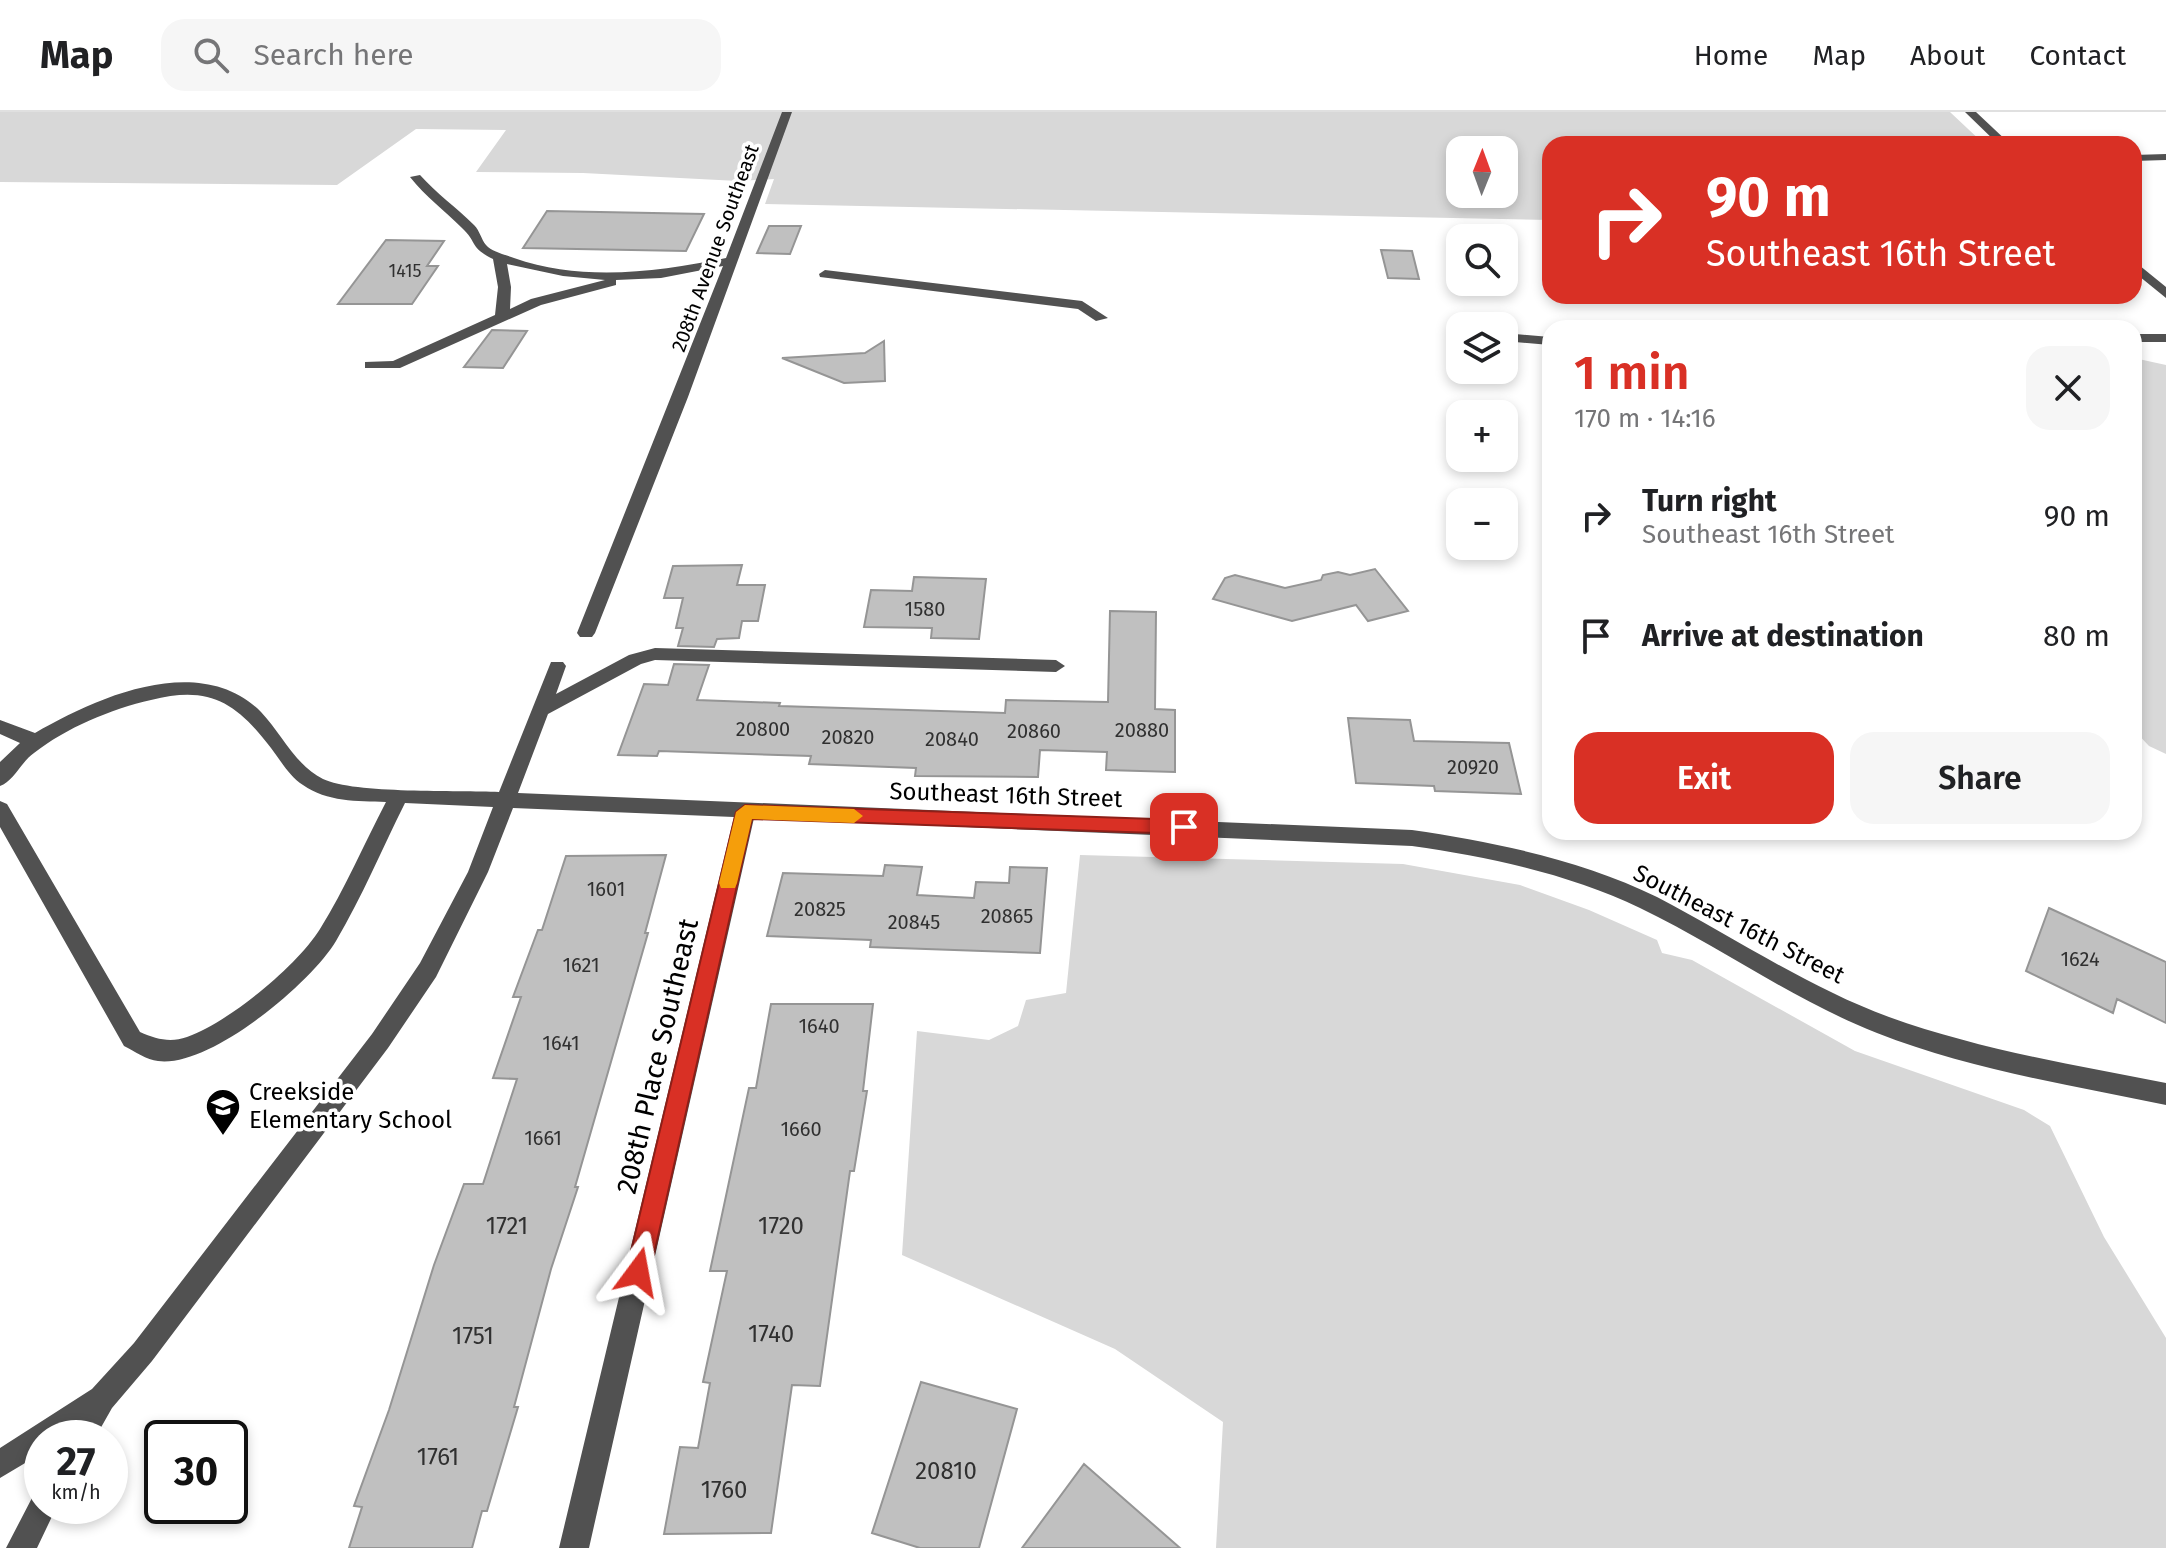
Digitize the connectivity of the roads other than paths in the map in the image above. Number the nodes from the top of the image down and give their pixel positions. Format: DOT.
graph roads {
  1 [pos="787,112"];
  2 [pos="1970,112"];
  3 [pos="1996,136"];
  4 [pos="2166,157"];
  5 [pos="2142,158"];
  6 [pos="416,177"];
  7 [pos="499,260"];
  8 [pos="731,261"];
  9 [pos="2142,272"];
  10 [pos="825,274"];
  11 [pos="635,275"];
  12 [pos="2166,294"];
  13 [pos="502,315"];
  14 [pos="1101,318"];
  15 [pos="1518,338"];
  16 [pos="2142,338"];
  17 [pos="2166,338"];
  18 [pos="1542,340"];
  19 [pos="370,365"];
  20 [pos="586,633"];
  21 [pos="557,666"];
  22 [pos="1056,666"];
  23 [pos="540,710"];
  24 [pos="0,727"];
  25 [pos="37,742"];
  26 [pos="0,779"];
  27 [pos="398,797"];
  28 [pos="504,798"];
  29 [pos="0,809"];
  30 [pos="745,812"];
  31 [pos="2166,1094"];
  32 [pos="102,1398"];
  33 [pos="90,1420"];
  34 [pos="0,1464"];
  35 [pos="34,1524"];
  36 [pos="21,1548"];
  37 [pos="574,1548"];
  1 -- 8 [label="street, 208th Avenue Southeast"];
  2 -- 3 [label="street"];
  4 -- 5 [label="street"];
  6 -- 7 [label="street"];
  7 -- 11 [label="street"];
  7 -- 13 [label="street"];
  8 -- 11 [label="street"];
  8 -- 20 [label="street, 208th Avenue Southeast"];
  9 -- 12 [label="street"];
  10 -- 14 [label="street"];
  11 -- 13 [label="street"];
  13 -- 19 [label="street"];
  15 -- 18 [label="street"];
  16 -- 17 [label="street"];
  21 -- 23 [label="street"];
  22 -- 23 [label="street"];
  23 -- 28 [label="street"];
  24 -- 25 [label="street"];
  25 -- 26 [label="street, Southeast 16th Street"];
  25 -- 27 [label="street, Southeast 16th Street"];
  27 -- 28 [label="street, Southeast 16th Street"];
  27 -- 29 [label="street"];
  28 -- 30 [label="street, Southeast 16th Street"];
  28 -- 32 [label="street"];
  30 -- 31 [label="street, Southeast 16th Street"];
  30 -- 37 [label="street, 208th Place Southeast"];
  32 -- 33 [label="street"];
  32 -- 34 [label="street"];
  35 -- 36 [label="street"];
}
